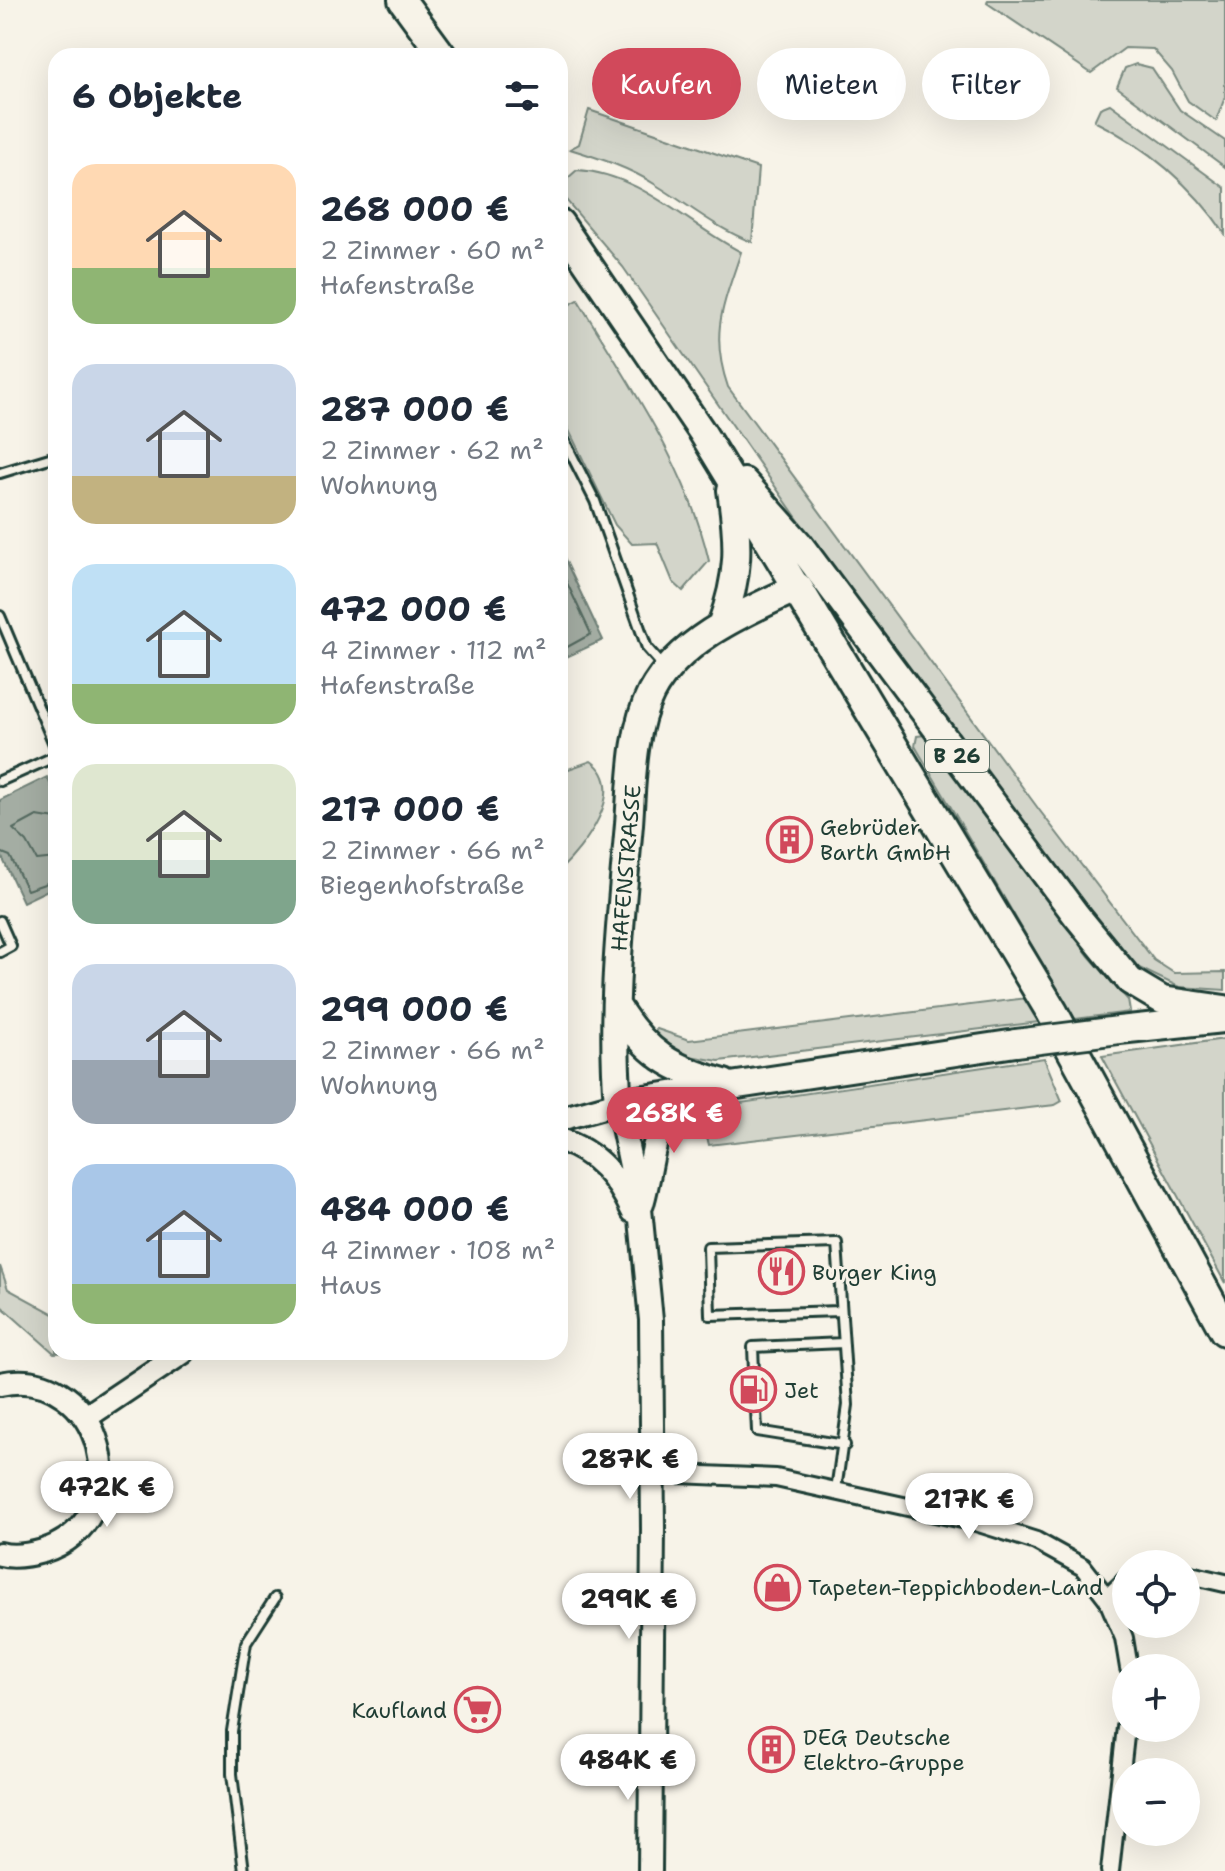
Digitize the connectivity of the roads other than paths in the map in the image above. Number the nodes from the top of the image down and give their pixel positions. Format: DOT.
graph roads {
  1 [pos="402,0"];
  2 [pos="437,48"];
  3 [pos="568,235"];
  4 [pos="568,448"];
  5 [pos="716,455"];
  6 [pos="48,458"];
  7 [pos="0,473"];
  8 [pos="730,478"];
  9 [pos="797,588"];
  10 [pos="0,616"];
  11 [pos="721,626"];
  12 [pos="667,671"];
  13 [pos="48,730"];
  14 [pos="48,760"];
  15 [pos="0,781"];
  16 [pos="0,921"];
  17 [pos="0,952"];
  18 [pos="617,1007"];
  19 [pos="1225,1009"];
  20 [pos="1225,1019"];
  21 [pos="731,1085"];
  22 [pos="693,1090"];
  23 [pos="618,1103"];
  24 [pos="568,1117"];
  25 [pos="568,1143"];
  26 [pos="642,1220"];
  27 [pos="839,1311"];
  28 [pos="1225,1330"];
  29 [pos="843,1343"];
  30 [pos="171,1360"];
  31 [pos="754,1371"];
  32 [pos="0,1384"];
  33 [pos="756,1410"];
  34 [pos="86,1417"];
  35 [pos="845,1445"];
  36 [pos="653,1473"];
  37 [pos="836,1490"];
  38 [pos="0,1554"];
  39 [pos="1200,1577"];
  40 [pos="1225,1583"];
  41 [pos="1112,1593"];
  42 [pos="275,1598"];
  43 [pos="1107,1598"];
  44 [pos="1127,1654"];
  45 [pos="1124,1742"];
  46 [pos="244,1871"];
  47 [pos="650,1871"];
  48 [pos="1110,1871"];
  1 -- 2 [label="main road"];
  3 -- 5 [label="main road, B 26"];
  4 -- 12 [label="lane"];
  5 -- 8 [label="main road, B 26"];
  5 -- 19 [label="main road, B 26"];
  6 -- 7 [label="lane"];
  8 -- 9 [label="main road, B 26"];
  8 -- 11 [label="main road"];
  9 -- 11 [label="main road, HAFENSTRASSE"];
  9 -- 28 [label="highway"];
  10 -- 13 [label="lane"];
  11 -- 12 [label="main road, HAFENSTRASSE"];
  12 -- 18 [label="main road, HAFENSTRASSE"];
  14 -- 15 [label="lane"];
  16 -- 17 [label="lane"];
  18 -- 21 [label="main road"];
  18 -- 23 [label="main road, HAFENSTRASSE"];
  20 -- 21 [label="main road, bridge"];
  21 -- 22 [label="main road"];
  22 -- 23 [label="main road"];
  22 -- 26 [label="street"];
  23 -- 24 [label="street"];
  23 -- 26 [label="street"];
  25 -- 26 [label="street"];
  26 -- 36 [label="street"];
  27 -- 27 [label="lane"];
  27 -- 29 [label="lane"];
  29 -- 31 [label="lane"];
  29 -- 35 [label="lane"];
  30 -- 34 [label="street"];
  32 -- 34 [label="street"];
  33 -- 35 [label="lane"];
  34 -- 38 [label="street"];
  35 -- 37 [label="lane"];
  36 -- 37 [label="street"];
  36 -- 47 [label="street"];
  37 -- 43 [label="street"];
  39 -- 40 [label="street"];
  41 -- 43 [label="street"];
  42 -- 46 [label="lane"];
  43 -- 44 [label="street"];
  45 -- 48 [label="street"];
}
